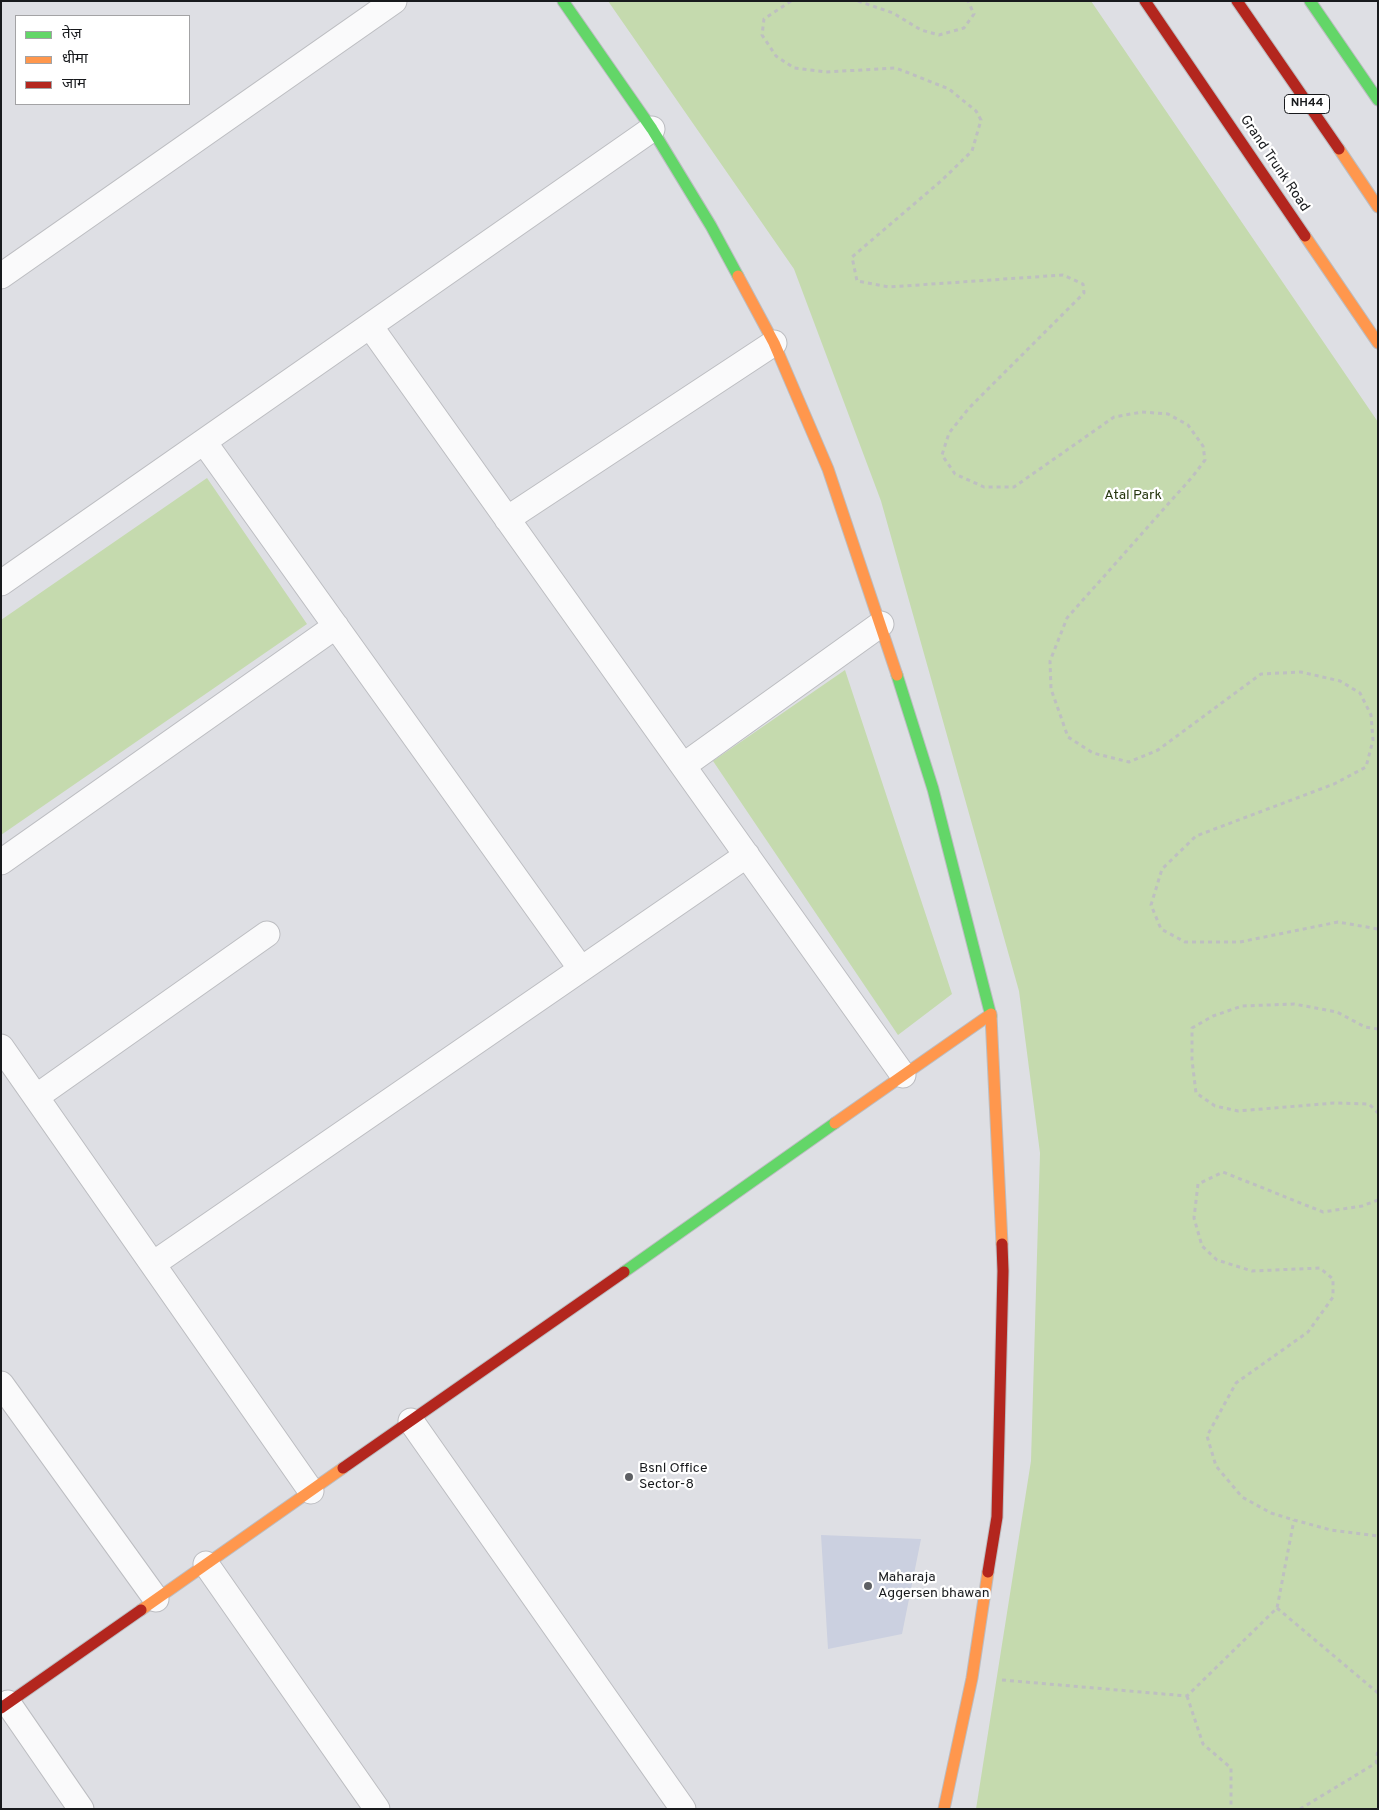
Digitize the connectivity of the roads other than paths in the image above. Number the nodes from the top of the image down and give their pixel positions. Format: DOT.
graph roads {
  1 [pos="394,1"];
  2 [pos="563,1"];
  3 [pos="1145,1"];
  4 [pos="1237,1"];
  5 [pos="1310,1"];
  6 [pos="1378,100"];
  7 [pos="652,129"];
  8 [pos="1378,207"];
  9 [pos="1,276"];
  10 [pos="370,326"];
  11 [pos="774,343"];
  12 [pos="1378,343"];
  13 [pos="204,442"];
  14 [pos="507,519"];
  15 [pos="3,579"];
  16 [pos="881,624"];
  17 [pos="336,626"];
  18 [pos="684,766"];
  19 [pos="747,855"];
  20 [pos="1,862"];
  21 [pos="267,934"];
  22 [pos="581,969"];
  23 [pos="991,1014"];
  24 [pos="1,1047"];
  25 [pos="903,1075"];
  26 [pos="36,1097"];
  27 [pos="153,1264"];
  28 [pos="1,1384"];
  29 [pos="410,1421"];
  30 [pos="311,1491"];
  31 [pos="206,1564"];
  32 [pos="156,1599"];
  33 [pos="5,1706"];
  34 [pos="81,1809"];
  35 [pos="377,1809"];
  36 [pos="683,1809"];
  37 [pos="944,1809"];
  1 -- 9 [label="street"];
  2 -- 7 [label="main road"];
  3 -- 12 [label="main road, Grand Trunk Road"];
  4 -- 8 [label="main road, NH44"];
  5 -- 6 [label="main road"];
  7 -- 10 [label="street"];
  7 -- 11 [label="main road"];
  10 -- 13 [label="street"];
  10 -- 14 [label="street"];
  11 -- 14 [label="street"];
  11 -- 16 [label="main road"];
  13 -- 15 [label="street"];
  13 -- 17 [label="street"];
  14 -- 18 [label="street"];
  16 -- 18 [label="street"];
  16 -- 23 [label="main road"];
  17 -- 20 [label="street"];
  17 -- 22 [label="street"];
  18 -- 19 [label="street"];
  19 -- 22 [label="street"];
  19 -- 25 [label="street"];
  21 -- 26 [label="street"];
  22 -- 27 [label="street"];
  23 -- 25 [label="main road"];
  23 -- 37 [label="main road"];
  24 -- 26 [label="street"];
  25 -- 29 [label="main road"];
  26 -- 27 [label="street"];
  27 -- 30 [label="street"];
  28 -- 32 [label="street"];
  29 -- 30 [label="main road"];
  29 -- 36 [label="street"];
  30 -- 31 [label="main road"];
  31 -- 32 [label="main road"];
  31 -- 35 [label="street"];
  32 -- 33 [label="main road"];
  33 -- 34 [label="street"];
}
